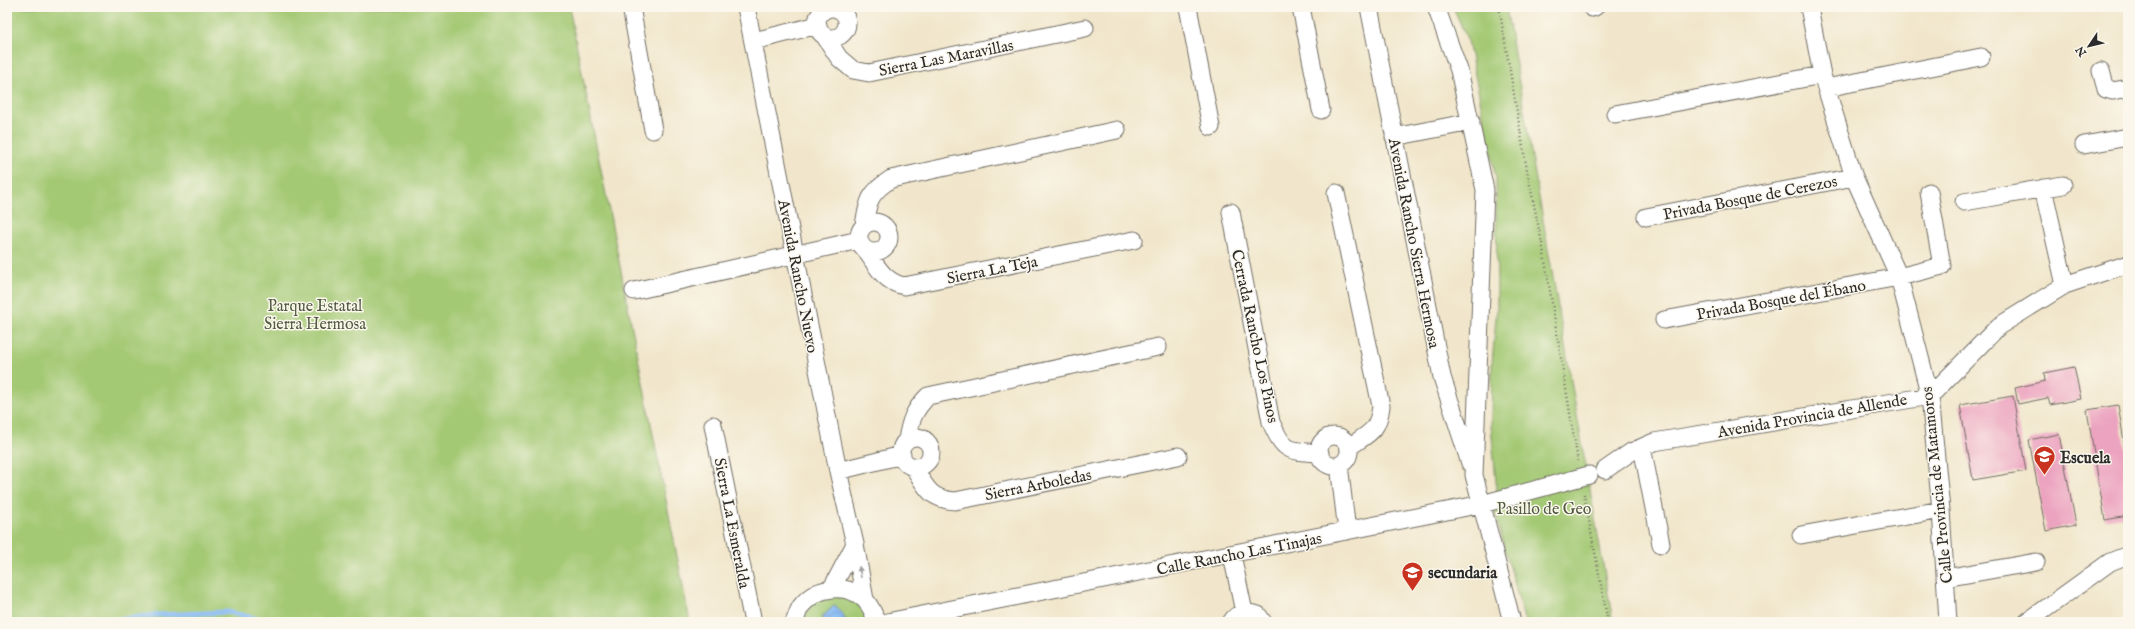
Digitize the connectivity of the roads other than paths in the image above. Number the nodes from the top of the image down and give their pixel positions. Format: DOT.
graph roads {
  1 [pos="631,7"];
  2 [pos="746,7"];
  3 [pos="1188,7"];
  4 [pos="1301,7"];
  5 [pos="1369,7"];
  6 [pos="1436,7"];
  7 [pos="1809,7"];
  8 [pos="822,20"];
  9 [pos="1085,28"];
  10 [pos="754,41"];
  11 [pos="1981,57"];
  12 [pos="2101,71"];
  13 [pos="1824,82"];
  14 [pos="2128,88"];
  15 [pos="1321,110"];
  16 [pos="1615,114"];
  17 [pos="1471,122"];
  18 [pos="1210,127"];
  19 [pos="653,130"];
  20 [pos="1117,130"];
  21 [pos="1394,137"];
  22 [pos="2128,137"];
  23 [pos="2084,145"];
  24 [pos="1854,178"];
  25 [pos="2064,185"];
  26 [pos="2043,188"];
  27 [pos="1929,192"];
  28 [pos="1336,193"];
  29 [pos="1964,202"];
  30 [pos="1230,212"];
  31 [pos="1646,217"];
  32 [pos="863,238"];
  33 [pos="1134,240"];
  34 [pos="795,256"];
  35 [pos="2128,264"];
  36 [pos="1899,277"];
  37 [pos="2065,285"];
  38 [pos="634,291"];
  39 [pos="1664,320"];
  40 [pos="1158,347"];
  41 [pos="1930,396"];
  42 [pos="713,425"];
  43 [pos="1349,447"];
  44 [pos="1642,447"];
  45 [pos="1320,453"];
  46 [pos="907,454"];
  47 [pos="1178,456"];
  48 [pos="1339,465"];
  49 [pos="838,471"];
  50 [pos="1592,474"];
  51 [pos="1474,475"];
  52 [pos="1482,504"];
  53 [pos="1941,510"];
  54 [pos="1347,531"];
  55 [pos="1801,535"];
  56 [pos="856,544"];
  57 [pos="1661,544"];
  58 [pos="1232,555"];
  59 [pos="2128,555"];
  60 [pos="2036,562"];
  61 [pos="1945,578"];
  62 [pos="832,588"];
  63 [pos="865,600"];
  64 [pos="1238,617"];
  65 [pos="753,622"];
  66 [pos="794,622"];
  67 [pos="877,622"];
  68 [pos="887,622"];
  69 [pos="1263,622"];
  70 [pos="1512,622"];
  71 [pos="1948,622"];
  72 [pos="2027,622"];
  1 -- 19 [label="street"];
  2 -- 10 [label="street, Avenida Rancho Nuevo"];
  3 -- 18 [label="street"];
  4 -- 15 [label="street"];
  5 -- 21 [label="street, Avenida Rancho Sierra Hermosa"];
  6 -- 17 [label="street, Avenida Rancho Sierra Hermosa"];
  7 -- 13 [label="street, Calle Provincia de Matamoros"];
  8 -- 9 [label="street, Sierra Las Maravillas"];
  8 -- 10 [label="street, Sierra Las Maravillas"];
  10 -- 34 [label="street, Avenida Rancho Nuevo"];
  11 -- 13 [label="street"];
  12 -- 14 [label="street"];
  13 -- 16 [label="street"];
  13 -- 24 [label="street, Calle Provincia de Matamoros"];
  17 -- 21 [label="street"];
  17 -- 51 [label="street, Avenida Rancho Sierra Hermosa"];
  20 -- 32 [label="street"];
  21 -- 51 [label="street, Avenida Rancho Sierra Hermosa"];
  22 -- 23 [label="street"];
  24 -- 31 [label="street, Privada Bosque de Cerezos"];
  24 -- 36 [label="street, Calle Provincia de Matamoros"];
  25 -- 26 [label="street"];
  26 -- 29 [label="street"];
  26 -- 37 [label="street"];
  27 -- 36 [label="street, Privada Bosque del Ébano"];
  28 -- 43 [label="street"];
  30 -- 45 [label="street, Cerrada Rancho Los Pinos"];
  32 -- 33 [label="street, Sierra La Teja"];
  32 -- 34 [label="street"];
  34 -- 38 [label="street"];
  34 -- 49 [label="street, Avenida Rancho Nuevo"];
  35 -- 37 [label="street, Avenida Provincia de Allende"];
  36 -- 39 [label="street, Privada Bosque del Ébano"];
  36 -- 41 [label="street, Calle Provincia de Matamoros"];
  37 -- 41 [label="street, Avenida Provincia de Allende"];
  40 -- 46 [label="street"];
  41 -- 44 [label="street, Avenida Provincia de Allende"];
  41 -- 53 [label="street, Calle Provincia de Matamoros"];
  42 -- 65 [label="street, Sierra La Esmeralda"];
  43 -- 45 [label="street"];
  43 -- 48 [label="street"];
  44 -- 50 [label="street, Avenida Provincia de Allende"];
  44 -- 57 [label="street"];
  45 -- 48 [label="street"];
  46 -- 47 [label="street, Sierra Arboledas"];
  46 -- 49 [label="street"];
  48 -- 54 [label="street"];
  49 -- 56 [label="street, Avenida Rancho Nuevo"];
  50 -- 52 [label="street, Calle Rancho Las Tinajas"];
  51 -- 52 [label="street, Avenida Rancho Sierra Hermosa"];
  52 -- 54 [label="street, Calle Rancho Las Tinajas"];
  52 -- 70 [label="street, Avenida Rancho Sierra Hermosa"];
  53 -- 55 [label="street"];
  53 -- 61 [label="street, Calle Provincia de Matamoros"];
  54 -- 58 [label="street, Calle Rancho Las Tinajas"];
  56 -- 62 [label="street"];
  63 -- 56 [label="street, Avenida Rancho Nuevo, one-way"];
  58 -- 64 [label="street"];
  58 -- 68 [label="street, Calle Rancho Las Tinajas"];
  59 -- 72 [label="street"];
  60 -- 61 [label="street"];
  61 -- 71 [label="street, Calle Provincia de Matamoros"];
  62 -- 63 [label="street"];
  62 -- 66 [label="street"];
  63 -- 67 [label="street"];
  64 -- 69 [label="street"];
}
